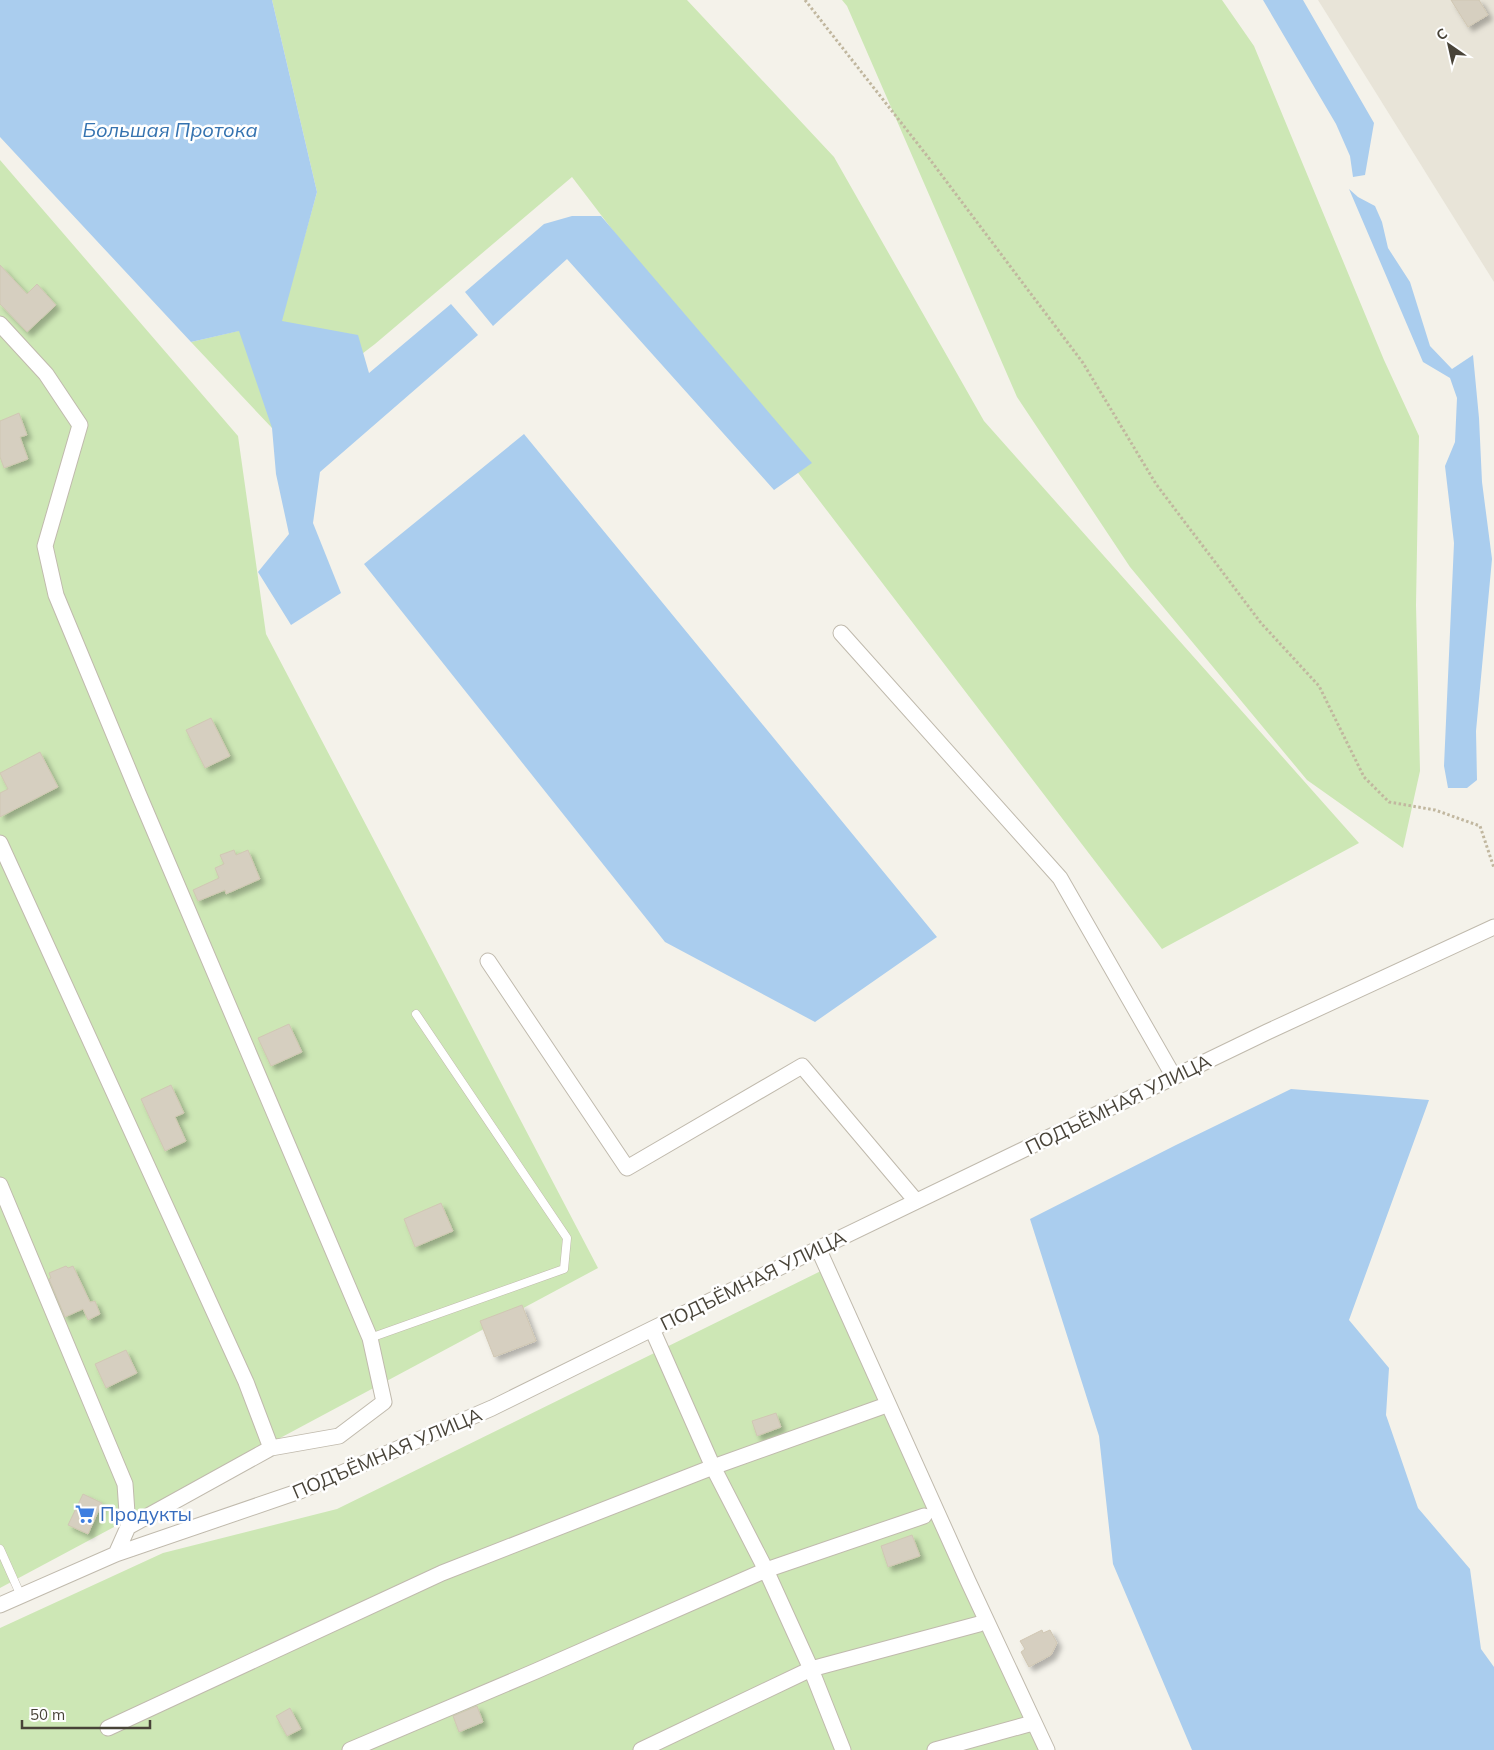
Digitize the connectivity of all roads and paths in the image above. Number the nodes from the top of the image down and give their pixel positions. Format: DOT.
graph roads {
  1 [pos="805,0"];
  2 [pos="0,324"];
  3 [pos="840,633"];
  4 [pos="0,843"];
  5 [pos="1494,868"];
  6 [pos="1494,927"];
  7 [pos="488,961"];
  8 [pos="416,1014"];
  9 [pos="1174,1077"];
  10 [pos="0,1186"];
  11 [pos="916,1201"];
  12 [pos="818,1248"];
  13 [pos="652,1329"];
  14 [pos="370,1338"];
  15 [pos="881,1407"];
  16 [pos="271,1448"];
  17 [pos="713,1468"];
  18 [pos="924,1516"];
  19 [pos="128,1527"];
  20 [pos="0,1549"];
  21 [pos="116,1554"];
  22 [pos="766,1570"];
  23 [pos="21,1596"];
  24 [pos="0,1605"];
  25 [pos="979,1624"];
  26 [pos="811,1669"];
  27 [pos="1029,1724"];
  28 [pos="108,1728"];
  29 [pos="350,1750"];
  30 [pos="641,1750"];
  31 [pos="843,1750"];
  32 [pos="935,1750"];
  33 [pos="1047,1750"];
  1 -- 5 [label="path"];
  2 -- 14 [label="street"];
  3 -- 9 [label="street"];
  4 -- 16 [label="street"];
  6 -- 9 [label="street, ПОДЪЁМНАЯ УЛИЦА"];
  7 -- 11 [label="street"];
  8 -- 14 [label="lane"];
  9 -- 11 [label="street, ПОДЪЁМНАЯ УЛИЦА"];
  10 -- 19 [label="street"];
  11 -- 12 [label="street, ПОДЪЁМНАЯ УЛИЦА"];
  12 -- 13 [label="street, ПОДЪЁМНАЯ УЛИЦА"];
  12 -- 33 [label="street"];
  13 -- 17 [label="street"];
  13 -- 21 [label="street, ПОДЪЁМНАЯ УЛИЦА"];
  14 -- 16 [label="street"];
  15 -- 17 [label="street"];
  16 -- 19 [label="street"];
  17 -- 22 [label="street"];
  17 -- 28 [label="street"];
  18 -- 22 [label="street"];
  19 -- 21 [label="street"];
  20 -- 23 [label="lane"];
  21 -- 23 [label="street, ПОДЪЁМНАЯ УЛИЦА"];
  22 -- 26 [label="street"];
  22 -- 29 [label="street"];
  23 -- 24 [label="street, ПОДЪЁМНАЯ УЛИЦА"];
  25 -- 26 [label="street"];
  26 -- 30 [label="street"];
  26 -- 31 [label="street"];
  27 -- 32 [label="street"];
}
